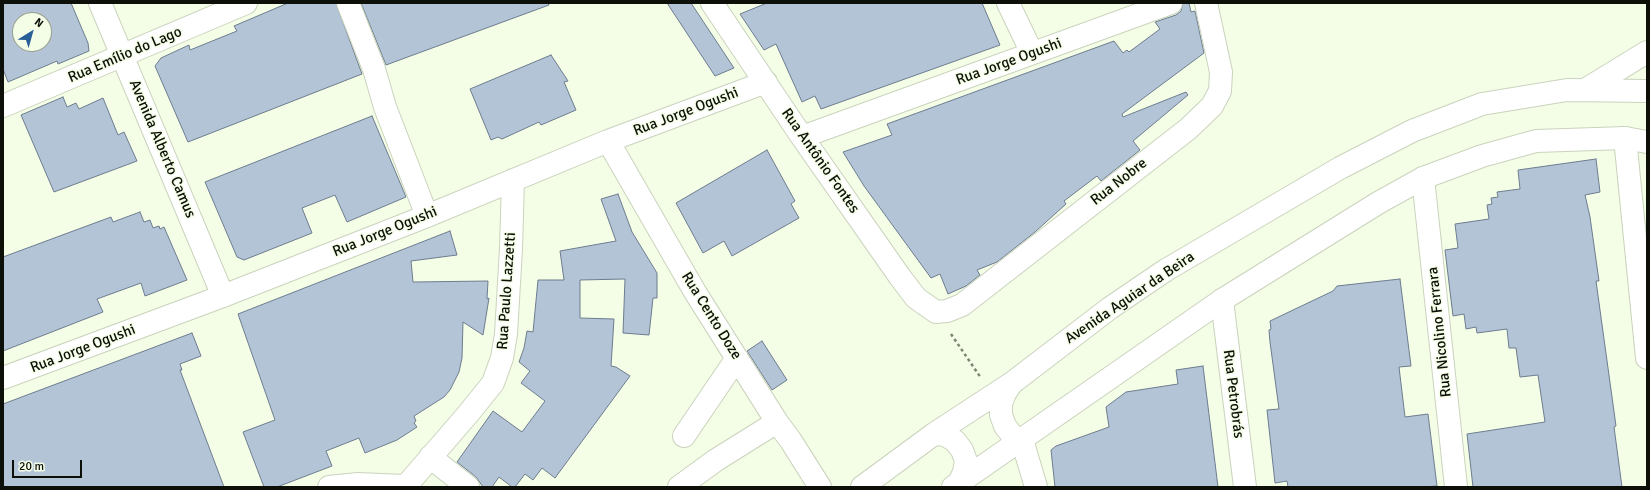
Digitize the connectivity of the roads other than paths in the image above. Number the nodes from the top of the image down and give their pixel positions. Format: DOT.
graph roads {
  1 [pos="100,3"];
  2 [pos="246,3"];
  3 [pos="348,3"];
  4 [pos="712,3"];
  5 [pos="1008,3"];
  6 [pos="1171,3"];
  7 [pos="1206,3"];
  8 [pos="1647,52"];
  9 [pos="1032,53"];
  10 [pos="122,56"];
  11 [pos="766,82"];
  12 [pos="1585,90"];
  13 [pos="1647,91"];
  14 [pos="3,106"];
  15 [pos="802,137"];
  16 [pos="1625,138"];
  17 [pos="608,142"];
  18 [pos="1647,142"];
  19 [pos="1423,178"];
  20 [pos="513,180"];
  21 [pos="427,216"];
  22 [pos="223,296"];
  23 [pos="1222,300"];
  24 [pos="936,312"];
  25 [pos="737,358"];
  26 [pos="1647,358"];
  27 [pos="3,378"];
  28 [pos="1012,383"];
  29 [pos="777,422"];
  30 [pos="934,434"];
  31 [pos="684,436"];
  32 [pos="1022,440"];
  33 [pos="430,456"];
  34 [pos="956,485"];
  35 [pos="329,487"];
  36 [pos="405,487"];
  37 [pos="468,487"];
  38 [pos="679,487"];
  39 [pos="820,487"];
  40 [pos="862,487"];
  41 [pos="1036,487"];
  42 [pos="1245,487"];
  43 [pos="1456,487"];
  1 -- 10 [label="street, Avenida Alberto Camus"];
  2 -- 10 [label="street, Rua Emílio do Lago"];
  3 -- 21 [label="street"];
  4 -- 11 [label="street, Rua Antônio Fontes"];
  5 -- 9 [label="street"];
  6 -- 9 [label="street, Rua Jorge Ogushi"];
  7 -- 24 [label="street, Rua Nobre"];
  8 -- 12 [label="street"];
  9 -- 15 [label="street, Rua Jorge Ogushi"];
  10 -- 14 [label="street, Rua Emílio do Lago"];
  10 -- 22 [label="street, Avenida Alberto Camus"];
  11 -- 15 [label="street, Rua Antônio Fontes"];
  11 -- 17 [label="street, Rua Jorge Ogushi"];
  12 -- 13 [label="street, Avenida Aguiar da Beira"];
  12 -- 28 [label="street, Avenida Aguiar da Beira"];
  15 -- 24 [label="street, Rua Antônio Fontes"];
  16 -- 18 [label="street"];
  16 -- 19 [label="street"];
  16 -- 26 [label="street"];
  17 -- 20 [label="street, Rua Jorge Ogushi"];
  17 -- 25 [label="street, Rua Cento Doze"];
  19 -- 23 [label="street"];
  19 -- 43 [label="street, Rua Nicolino Ferrara"];
  20 -- 21 [label="street, Rua Jorge Ogushi"];
  20 -- 33 [label="street, Rua Paulo Lazzetti"];
  21 -- 22 [label="street, Rua Jorge Ogushi"];
  22 -- 27 [label="street, Rua Jorge Ogushi"];
  23 -- 32 [label="street"];
  23 -- 42 [label="street, Rua Petrobrás"];
  25 -- 29 [label="street, Rua Cento Doze"];
  25 -- 31 [label="street"];
  28 -- 30 [label="street, Avenida Aguiar da Beira"];
  28 -- 32 [label="street"];
  29 -- 38 [label="street"];
  29 -- 39 [label="street, Rua Cento Doze"];
  30 -- 34 [label="street"];
  30 -- 40 [label="street, Avenida Aguiar da Beira"];
  32 -- 34 [label="street"];
  32 -- 41 [label="street"];
  33 -- 36 [label="street, Rua Paulo Lazzetti"];
  33 -- 37 [label="street"];
  35 -- 36 [label="street"];
}
